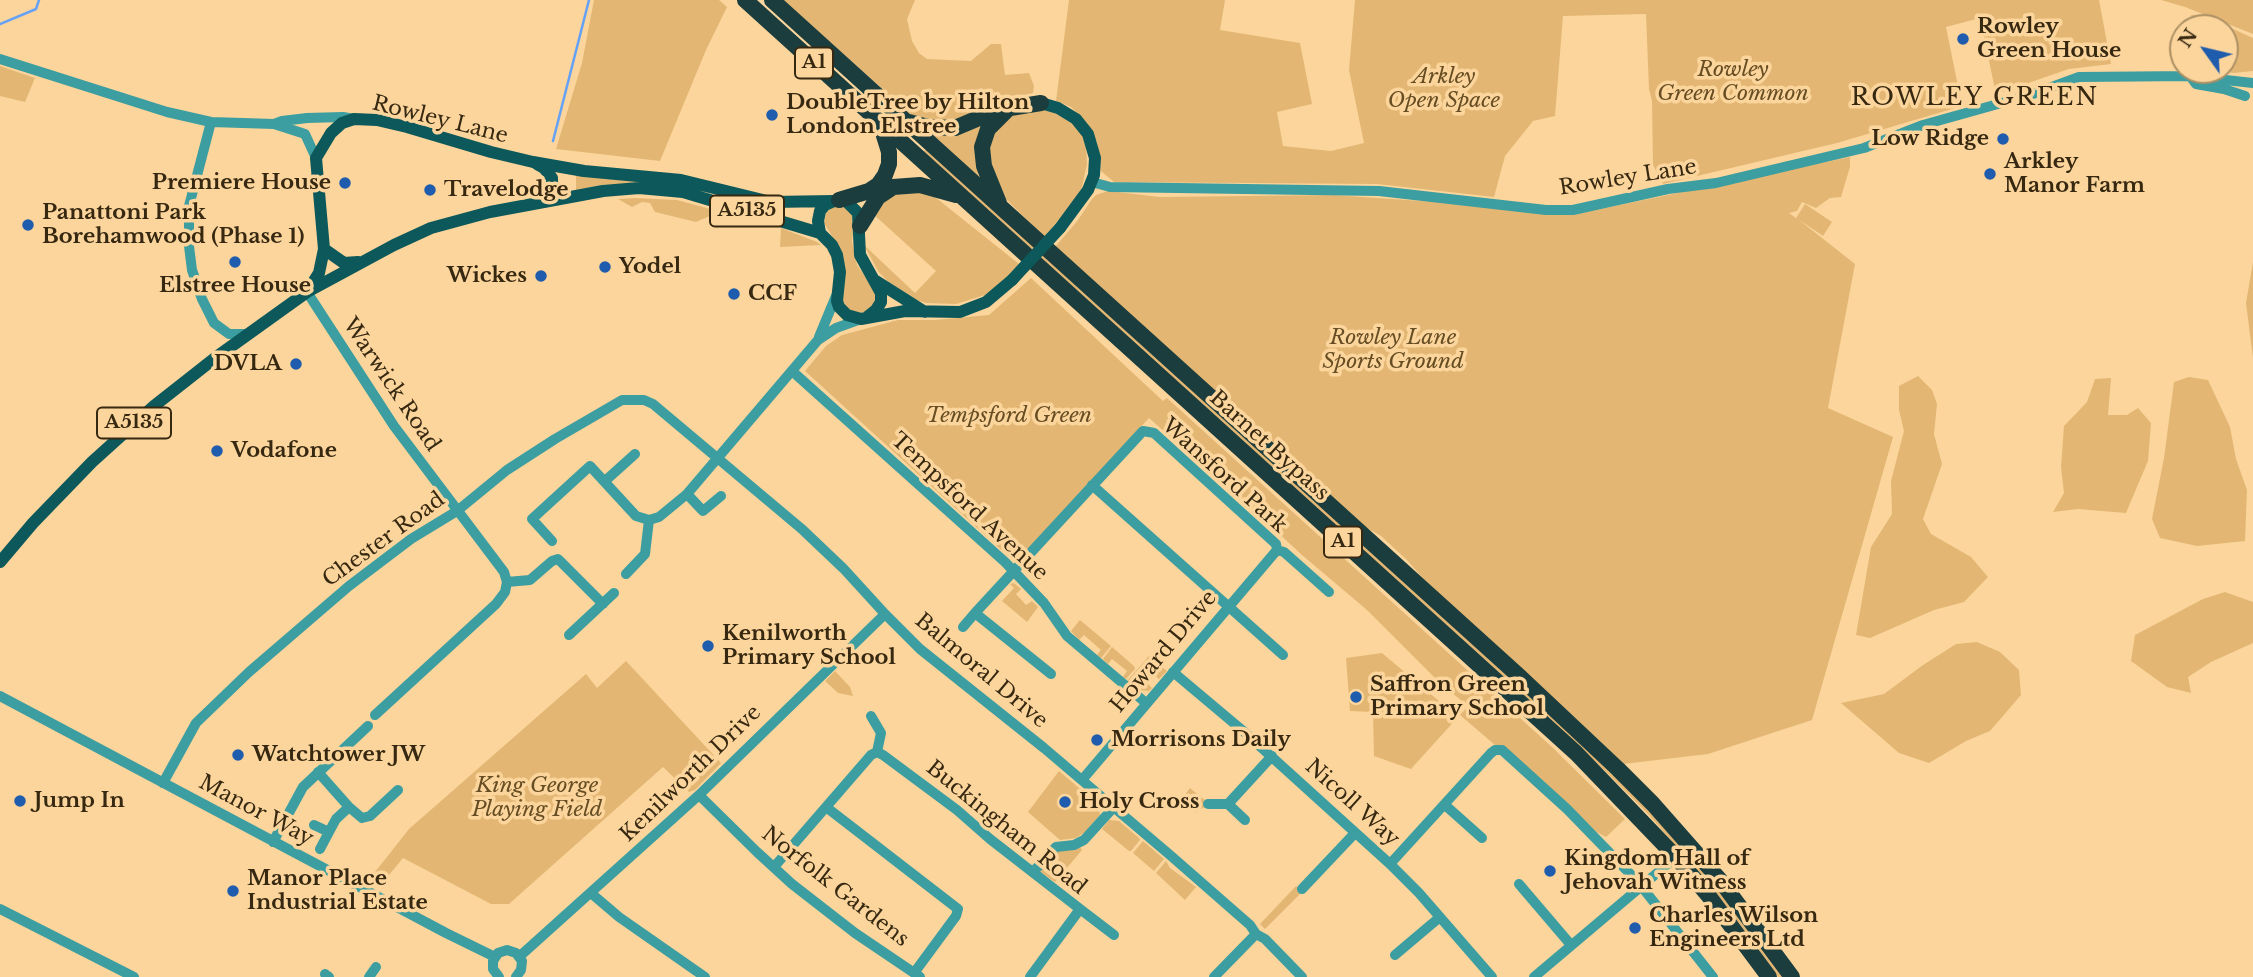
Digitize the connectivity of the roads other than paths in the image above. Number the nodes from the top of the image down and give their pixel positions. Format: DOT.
graph roads {
  1 [pos="745,0"];
  2 [pos="772,0"];
  3 [pos="0,59"];
  4 [pos="2169,76"];
  5 [pos="2196,84"];
  6 [pos="2245,96"];
  7 [pos="1041,103"];
  8 [pos="1007,109"];
  9 [pos="354,119"];
  10 [pos="904,120"];
  11 [pos="211,122"];
  12 [pos="880,123"];
  13 [pos="274,124"];
  14 [pos="316,159"];
  15 [pos="533,162"];
  16 [pos="1092,182"];
  17 [pos="962,197"];
  18 [pos="836,201"];
  19 [pos="534,203"];
  20 [pos="1003,210"];
  21 [pos="860,226"];
  22 [pos="820,233"];
  23 [pos="324,249"];
  24 [pos="368,259"];
  25 [pos="873,279"];
  26 [pos="307,292"];
  27 [pos="836,296"];
  28 [pos="926,312"];
  29 [pos="863,319"];
  30 [pos="243,337"];
  31 [pos="818,340"];
  32 [pos="792,371"];
  33 [pos="634,398"];
  34 [pos="635,454"];
  35 [pos="718,458"];
  36 [pos="605,481"];
  37 [pos="1092,485"];
  38 [pos="687,494"];
  39 [pos="721,496"];
  40 [pos="457,512"];
  41 [pos="649,520"];
  42 [pos="552,541"];
  43 [pos="1277,550"];
  44 [pos="0,562"];
  45 [pos="1014,572"];
  46 [pos="626,574"];
  47 [pos="507,583"];
  48 [pos="1329,592"];
  49 [pos="614,593"];
  50 [pos="603,604"];
  51 [pos="1227,607"];
  52 [pos="975,613"];
  53 [pos="885,614"];
  54 [pos="963,627"];
  55 [pos="569,635"];
  56 [pos="1283,655"];
  57 [pos="1173,672"];
  58 [pos="1051,674"];
  59 [pos="0,696"];
  60 [pos="1146,703"];
  61 [pos="375,715"];
  62 [pos="871,716"];
  63 [pos="368,726"];
  64 [pos="877,752"];
  65 [pos="1272,756"];
  66 [pos="318,772"];
  67 [pos="1082,780"];
  68 [pos="163,783"];
  69 [pos="398,790"];
  70 [pos="699,795"];
  71 [pos="1208,804"];
  72 [pos="1228,804"];
  73 [pos="1445,805"];
  74 [pos="349,807"];
  75 [pos="826,807"];
  76 [pos="1114,807"];
  77 [pos="1245,820"];
  78 [pos="314,825"];
  79 [pos="329,832"];
  80 [pos="1355,833"];
  81 [pos="1482,838"];
  82 [pos="273,842"];
  83 [pos="320,849"];
  84 [pos="1675,857"];
  85 [pos="1390,864"];
  86 [pos="774,867"];
  87 [pos="1033,872"];
  88 [pos="1519,884"];
  89 [pos="1642,886"];
  90 [pos="1302,889"];
  91 [pos="592,894"];
  92 [pos="0,909"];
  93 [pos="1080,909"];
  94 [pos="1440,917"];
  95 [pos="1256,934"];
  96 [pos="1114,935"];
  97 [pos="1571,945"];
  98 [pos="1395,955"];
  99 [pos="520,956"];
  100 [pos="495,957"];
  101 [pos="376,967"];
  102 [pos="917,975"];
  103 [pos="519,976"];
  104 [pos="134,977"];
  105 [pos="369,977"];
  106 [pos="498,977"];
  107 [pos="705,977"];
  108 [pos="1030,977"];
  109 [pos="1214,977"];
  110 [pos="1302,977"];
  111 [pos="1492,977"];
  112 [pos="1534,977"];
  113 [pos="1713,977"];
  114 [pos="1769,977"];
  115 [pos="1791,977"];
  1 -- 12 [label="highway, Barnet Bypass / A1"];
  2 -- 10 [label="highway, Barnet Bypass / A1"];
  3 -- 11 [label="street, Rowley Lane"];
  4 -- 16 [label="street, Rowley Lane"];
  5 -- 6 [label="street"];
  7 -- 8 [label="highway"];
  7 -- 16 [label="main road"];
  8 -- 10 [label="highway"];
  8 -- 20 [label="highway"];
  9 -- 13 [label="street, Rowley Lane"];
  9 -- 14 [label="main road"];
  9 -- 15 [label="main road, Rowley Lane / A5135"];
  10 -- 20 [label="highway, Barnet Bypass / A1"];
  11 -- 13 [label="street, Rowley Lane"];
  11 -- 30 [label="street"];
  12 -- 17 [label="highway, Barnet Bypass / A1"];
  12 -- 18 [label="highway"];
  13 -- 14 [label="street"];
  14 -- 23 [label="main road"];
  15 -- 18 [label="main road, Rowley Lane / A5135"];
  15 -- 19 [label="main road"];
  16 -- 28 [label="main road, bridge"];
  17 -- 21 [label="highway"];
  17 -- 84 [label="highway, Barnet Bypass / A1"];
  18 -- 21 [label="main road"];
  18 -- 22 [label="main road"];
  19 -- 22 [label="main road, A5135"];
  19 -- 24 [label="main road, A5135"];
  20 -- 115 [label="highway, Barnet Bypass / A1"];
  21 -- 25 [label="main road"];
  22 -- 27 [label="main road"];
  23 -- 24 [label="main road"];
  23 -- 26 [label="main road"];
  24 -- 26 [label="main road, A5135"];
  25 -- 28 [label="main road"];
  25 -- 29 [label="main road"];
  26 -- 30 [label="main road, A5135"];
  26 -- 40 [label="street, Warwick Road"];
  27 -- 29 [label="main road"];
  27 -- 31 [label="street"];
  28 -- 29 [label="main road"];
  29 -- 31 [label="street"];
  30 -- 44 [label="main road, A5135"];
  31 -- 32 [label="street"];
  32 -- 35 [label="street"];
  32 -- 45 [label="street, Tempsford Avenue"];
  33 -- 35 [label="street, Balmoral Drive"];
  33 -- 40 [label="street, Chester Road"];
  34 -- 36 [label="street"];
  35 -- 38 [label="street"];
  35 -- 53 [label="street, Balmoral Drive"];
  36 -- 41 [label="street"];
  36 -- 42 [label="street"];
  37 -- 43 [label="street, Wansford Park"];
  37 -- 45 [label="street, Wansford Park"];
  37 -- 51 [label="street"];
  38 -- 39 [label="street"];
  38 -- 41 [label="street"];
  40 -- 47 [label="street, Warwick Road"];
  40 -- 68 [label="street, Chester Road"];
  41 -- 46 [label="street"];
  43 -- 48 [label="street, Wansford Park"];
  43 -- 51 [label="street, Howard Drive"];
  45 -- 52 [label="street, Wansford Park"];
  45 -- 60 [label="street, Tempsford Avenue"];
  47 -- 50 [label="street"];
  47 -- 61 [label="street"];
  49 -- 50 [label="street"];
  50 -- 55 [label="street"];
  51 -- 56 [label="street"];
  51 -- 57 [label="street, Howard Drive"];
  52 -- 54 [label="street, Wansford Park"];
  52 -- 58 [label="street"];
  53 -- 67 [label="street, Balmoral Drive"];
  53 -- 70 [label="street, Kenilworth Drive"];
  57 -- 60 [label="street, Howard Drive"];
  57 -- 65 [label="street, Nicoll Way"];
  59 -- 68 [label="street, Manor Way"];
  60 -- 67 [label="street, Howard Drive"];
  62 -- 64 [label="street"];
  63 -- 66 [label="street"];
  64 -- 75 [label="street"];
  64 -- 87 [label="street, Buckingham Road"];
  65 -- 72 [label="street"];
  65 -- 80 [label="street, Nicoll Way"];
  66 -- 74 [label="street"];
  66 -- 82 [label="street"];
  67 -- 76 [label="street, Balmoral Drive"];
  68 -- 82 [label="street, Manor Way"];
  69 -- 74 [label="street"];
  70 -- 86 [label="street, Norfolk Gardens"];
  70 -- 91 [label="street, Kenilworth Drive"];
  71 -- 72 [label="street"];
  72 -- 77 [label="street"];
  73 -- 81 [label="street"];
  73 -- 85 [label="street"];
  73 -- 89 [label="street"];
  74 -- 79 [label="street"];
  75 -- 86 [label="street"];
  75 -- 102 [label="street"];
  76 -- 87 [label="street"];
  76 -- 95 [label="street, Balmoral Drive"];
  78 -- 79 [label="street"];
  79 -- 83 [label="street"];
  80 -- 85 [label="street, Nicoll Way"];
  80 -- 90 [label="street"];
  82 -- 100 [label="street, Manor Way"];
  84 -- 89 [label="street"];
  84 -- 114 [label="highway, Barnet Bypass / A1"];
  85 -- 94 [label="street, Nicoll Way"];
  86 -- 102 [label="street, Norfolk Gardens"];
  87 -- 93 [label="street, Buckingham Road"];
  88 -- 97 [label="street"];
  89 -- 97 [label="street"];
  89 -- 113 [label="street"];
  91 -- 99 [label="street, Kenilworth Drive"];
  91 -- 107 [label="street"];
  92 -- 104 [label="street"];
  93 -- 96 [label="street"];
  93 -- 108 [label="street, Buckingham Road"];
  94 -- 98 [label="street"];
  94 -- 111 [label="street, Nicoll Way"];
  95 -- 109 [label="street"];
  95 -- 110 [label="street, Balmoral Drive"];
  97 -- 112 [label="street"];
  99 -- 100 [label="street"];
  99 -- 103 [label="street"];
  100 -- 106 [label="street"];
  101 -- 105 [label="street"];
}
